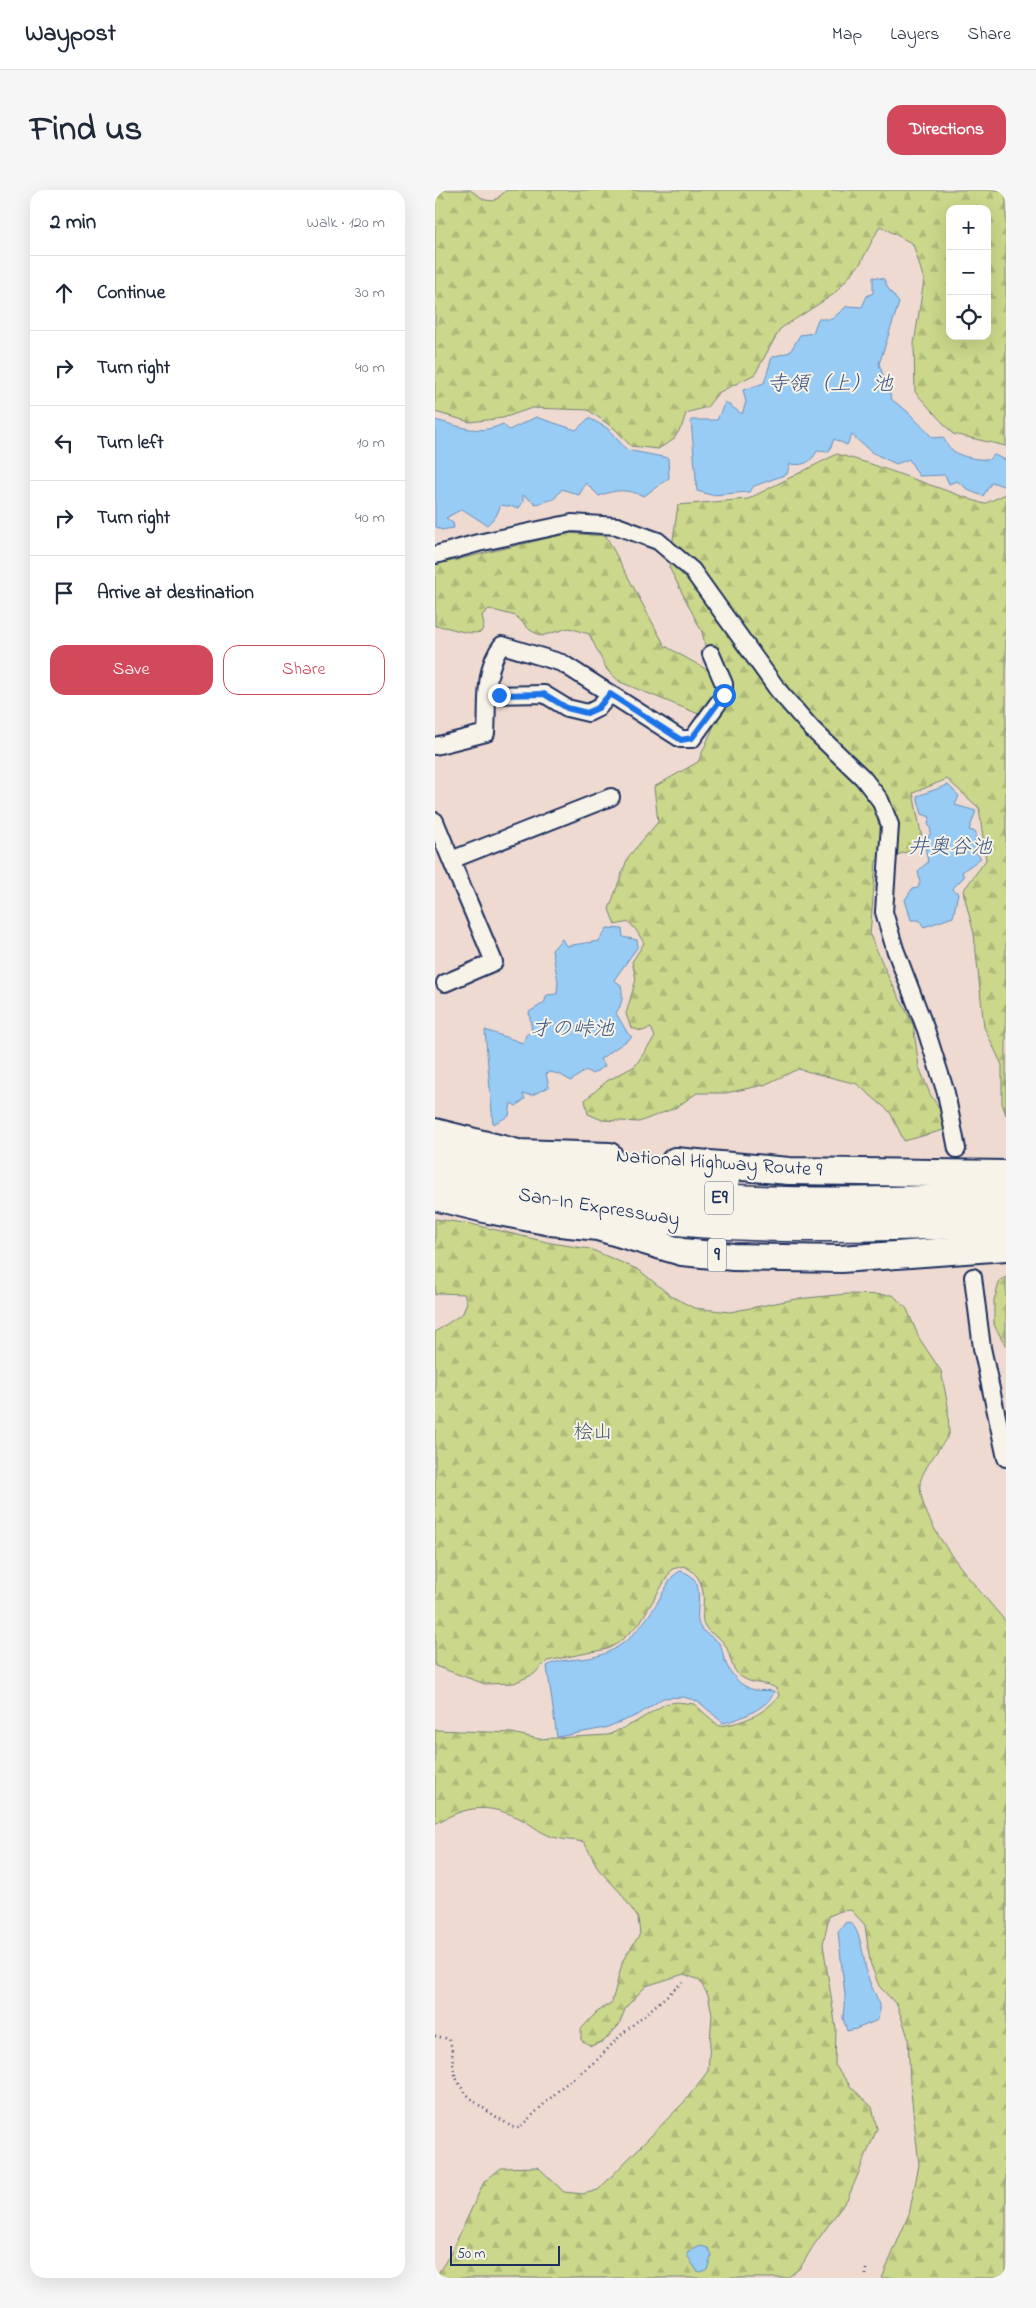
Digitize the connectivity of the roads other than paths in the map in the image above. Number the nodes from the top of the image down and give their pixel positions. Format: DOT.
graph roads {
  1 [pos="435,555"];
  2 [pos="711,654"];
  3 [pos="610,694"];
  4 [pos="488,695"];
  5 [pos="435,746"];
  6 [pos="611,797"];
  7 [pos="435,821"];
  8 [pos="451,860"];
  9 [pos="445,984"];
  10 [pos="435,1132"];
  11 [pos="957,1149"];
  12 [pos="435,1152"];
  13 [pos="519,1153"];
  14 [pos="1006,1174"];
  15 [pos="435,1176"];
  16 [pos="1006,1193"];
  17 [pos="435,1197"];
  18 [pos="1006,1198"];
  19 [pos="1006,1222"];
  20 [pos="598,1227"];
  21 [pos="1006,1232"];
  22 [pos="1006,1247"];
  23 [pos="973,1277"];
  24 [pos="1006,1458"];
  1 -- 11 [label="street"];
  2 -- 3 [label="street"];
  3 -- 4 [label="street"];
  3 -- 4 [label="street"];
  4 -- 5 [label="street"];
  6 -- 8 [label="street"];
  7 -- 8 [label="street"];
  8 -- 9 [label="street"];
  10 -- 13 [label="highway, National Highway Route 9"];
  12 -- 18 [label="highway, San-In Expressway / E9"];
  13 -- 14 [label="highway, National Highway Route 9"];
  13 -- 16 [label="highway"];
  15 -- 19 [label="highway, San-In Expressway / E9"];
  17 -- 20 [label="highway, 9"];
  20 -- 21 [label="highway"];
  20 -- 22 [label="highway, 9"];
  23 -- 24 [label="street"];
}
